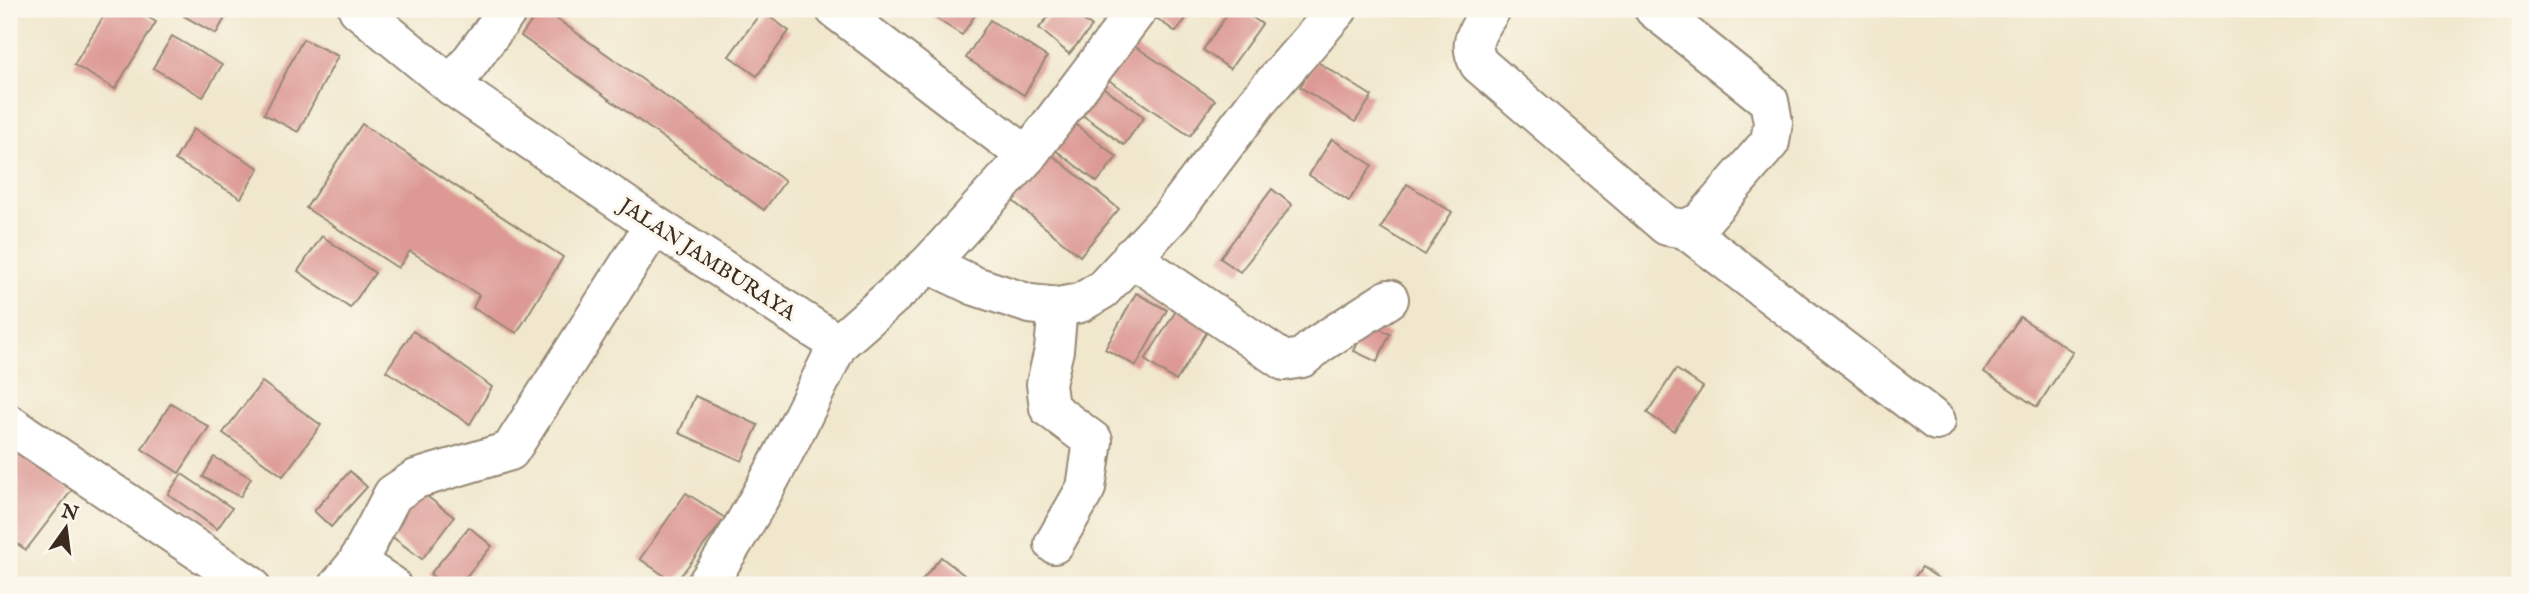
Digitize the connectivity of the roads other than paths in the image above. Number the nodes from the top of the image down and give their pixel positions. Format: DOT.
graph roads {
  1 [pos="358,9"];
  2 [pos="509,9"];
  3 [pos="835,9"];
  4 [pos="1138,9"];
  5 [pos="1338,9"];
  6 [pos="1491,9"];
  7 [pos="1654,9"];
  8 [pos="452,86"];
  9 [pos="1027,156"];
  10 [pos="643,217"];
  11 [pos="1685,229"];
  12 [pos="1131,257"];
  13 [pos="929,264"];
  14 [pos="1389,299"];
  15 [pos="1058,307"];
  16 [pos="838,344"];
  17 [pos="1936,421"];
  18 [pos="9,424"];
  19 [pos="1054,544"];
  20 [pos="348,574"];
  21 [pos="250,585"];
  22 [pos="391,585"];
  23 [pos="706,585"];
  1 -- 8 [label="street, JALAN JAMBURAYA"];
  2 -- 8 [label="street"];
  3 -- 9 [label="street"];
  4 -- 9 [label="street"];
  5 -- 12 [label="street"];
  6 -- 11 [label="street"];
  7 -- 11 [label="street"];
  8 -- 10 [label="street, JALAN JAMBURAYA"];
  9 -- 13 [label="street"];
  10 -- 16 [label="street, JALAN JAMBURAYA"];
  10 -- 20 [label="street"];
  11 -- 17 [label="street"];
  12 -- 14 [label="street"];
  12 -- 15 [label="street"];
  13 -- 15 [label="street"];
  13 -- 16 [label="street"];
  15 -- 19 [label="street"];
  16 -- 23 [label="street"];
  18 -- 21 [label="street"];
  20 -- 22 [label="street"];
}
